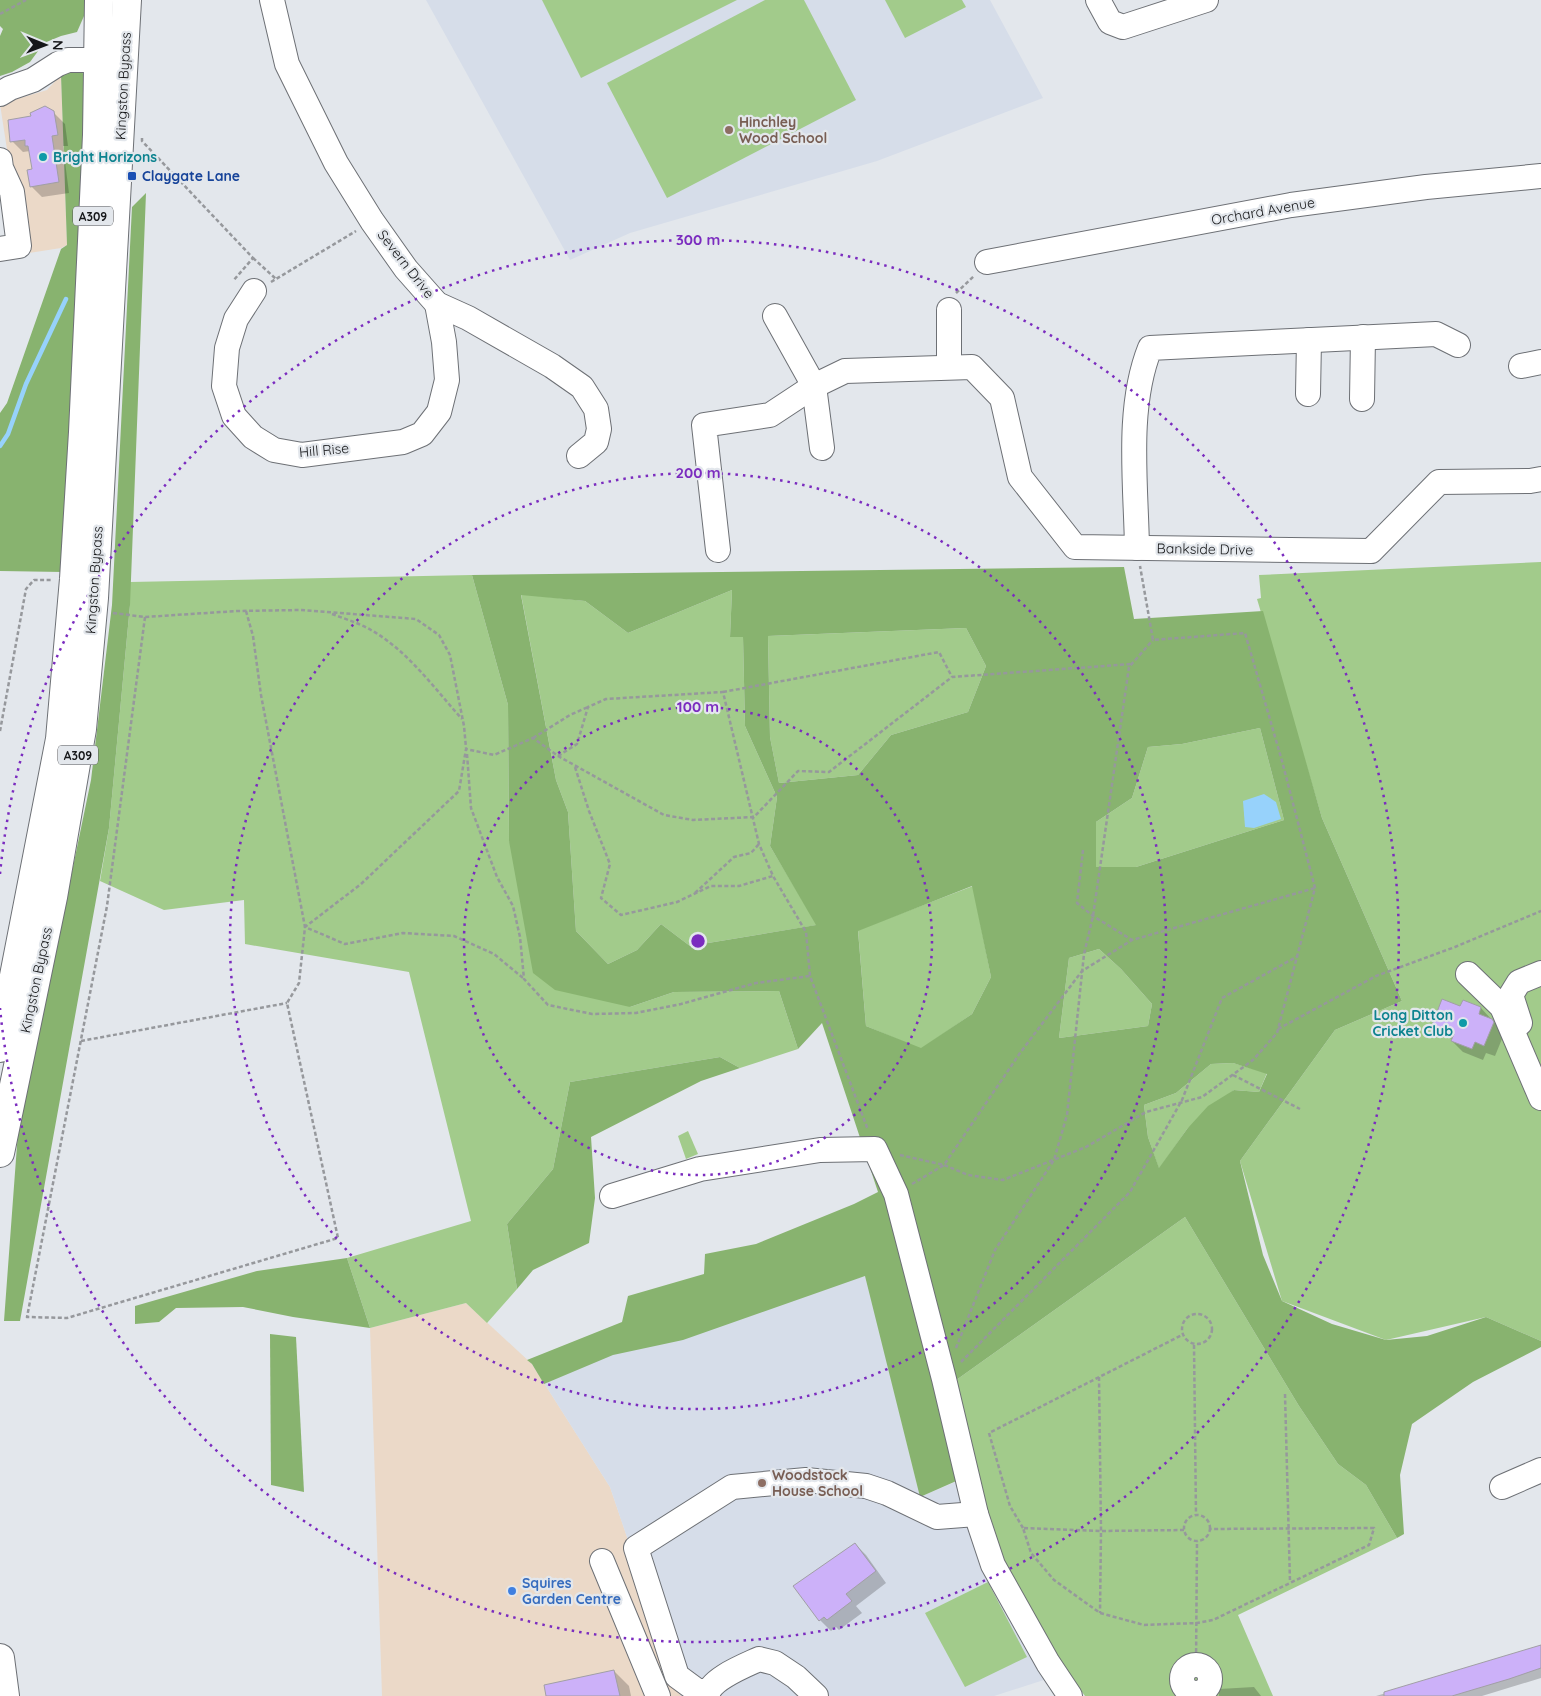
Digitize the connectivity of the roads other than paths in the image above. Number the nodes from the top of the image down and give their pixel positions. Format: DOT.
graph roads {
  1 [pos="99,0"];
  2 [pos="119,0"];
  3 [pos="127,0"];
  4 [pos="272,0"];
  5 [pos="1098,0"];
  6 [pos="1206,0"];
  7 [pos="97,33"];
  8 [pos="97,61"];
  9 [pos="33,80"];
  10 [pos="0,94"];
  11 [pos="0,160"];
  12 [pos="1541,176"];
  13 [pos="0,249"];
  14 [pos="987,262"];
  15 [pos="244,286"];
  16 [pos="437,304"];
  17 [pos="949,310"];
  18 [pos="775,316"];
  19 [pos="1363,337"];
  20 [pos="1309,340"];
  21 [pos="1458,344"];
  22 [pos="949,367"];
  23 [pos="814,386"];
  24 [pos="1308,394"];
  25 [pos="1362,399"];
  26 [pos="822,448"];
  27 [pos="579,456"];
  28 [pos="1541,479"];
  29 [pos="1138,548"];
  30 [pos="718,550"];
  31 [pos="1541,973"];
  32 [pos="1468,974"];
  33 [pos="0,1048"];
  34 [pos="1541,1077"];
  35 [pos="1541,1098"];
  36 [pos="0,1153"];
  37 [pos="612,1196"];
  38 [pos="1541,1470"];
  39 [pos="1502,1487"];
  40 [pos="976,1514"];
  41 [pos="602,1561"];
  42 [pos="0,1658"];
  43 [pos="1196,1665"];
  44 [pos="708,1694"];
  45 [pos="1195,1695"];
  46 [pos="5,1696"];
  47 [pos="658,1696"];
  48 [pos="816,1696"];
  49 [pos="1070,1696"];
  1 -- 7 [label="highway, Kingston Bypass / A309"];
  2 -- 8 [label="street"];
  3 -- 36 [label="highway, Kingston Bypass / A309"];
  4 -- 16 [label="street, Severn Drive"];
  5 -- 6 [label="street"];
  7 -- 8 [label="highway, Kingston Bypass / A309"];
  7 -- 9 [label="street"];
  8 -- 9 [label="street"];
  8 -- 33 [label="highway, Kingston Bypass / A309"];
  9 -- 10 [label="street"];
  11 -- 13 [label="street"];
  12 -- 14 [label="street, Orchard Avenue"];
  15 -- 16 [label="street, Hill Rise"];
  16 -- 27 [label="street, Severn Drive"];
  17 -- 22 [label="street"];
  18 -- 23 [label="street"];
  19 -- 20 [label="street"];
  19 -- 21 [label="street"];
  19 -- 25 [label="street"];
  20 -- 24 [label="street"];
  20 -- 29 [label="street"];
  22 -- 23 [label="street, Bankside Drive"];
  22 -- 29 [label="street, Bankside Drive"];
  23 -- 26 [label="street"];
  23 -- 30 [label="street"];
  28 -- 29 [label="street, Bankside Drive"];
  31 -- 34 [label="street"];
  32 -- 35 [label="street"];
  37 -- 40 [label="street"];
  38 -- 39 [label="street"];
  40 -- 44 [label="street"];
  40 -- 49 [label="street"];
  41 -- 47 [label="street"];
  42 -- 46 [label="highway"];
  43 -- 45 [label="street"];
  44 -- 48 [label="street"];
}
